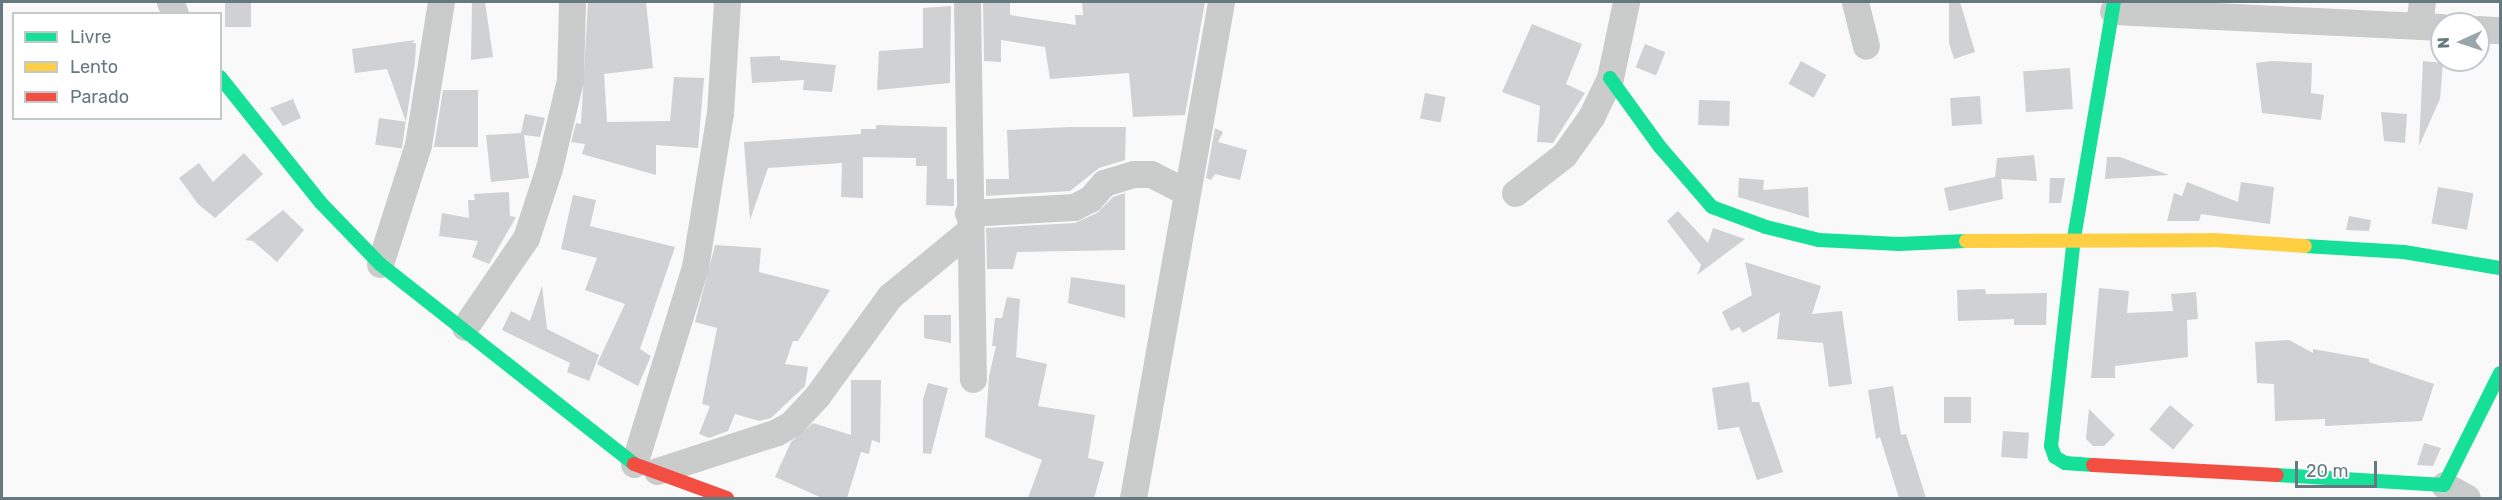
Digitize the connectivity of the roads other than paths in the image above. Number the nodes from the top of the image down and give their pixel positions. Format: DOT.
graph roads {
  1 [pos="441,2"];
  2 [pos="572,2"];
  3 [pos="727,2"];
  4 [pos="967,2"];
  5 [pos="1221,2"];
  6 [pos="1626,2"];
  7 [pos="1854,2"];
  8 [pos="2114,6"];
  9 [pos="2428,18"];
  10 [pos="1866,46"];
  11 [pos="1610,78"];
  12 [pos="222,79"];
  13 [pos="1186,192"];
  14 [pos="1515,193"];
  15 [pos="968,222"];
  16 [pos="2074,238"];
  17 [pos="380,264"];
  18 [pos="2500,268"];
  19 [pos="465,327"];
  20 [pos="2500,373"];
  21 [pos="973,379"];
  22 [pos="645,467"];
  23 [pos="2444,485"];
  24 [pos="727,498"];
  25 [pos="1133,498"];
  26 [pos="2467,498"];
  1 -- 17 [label="street"];
  2 -- 19 [label="street"];
  3 -- 22 [label="street"];
  4 -- 15 [label="street"];
  5 -- 13 [label="street"];
  6 -- 11 [label="street"];
  7 -- 10 [label="street"];
  8 -- 9 [label="street"];
  8 -- 16 [label="street"];
  11 -- 14 [label="street"];
  11 -- 16 [label="street"];
  12 -- 17 [label="street"];
  13 -- 15 [label="street"];
  13 -- 25 [label="street"];
  15 -- 21 [label="street"];
  15 -- 22 [label="street"];
  16 -- 18 [label="street"];
  16 -- 23 [label="street"];
  17 -- 19 [label="street"];
  19 -- 22 [label="street"];
  20 -- 23 [label="street"];
  22 -- 24 [label="street"];
  23 -- 26 [label="street"];
}
